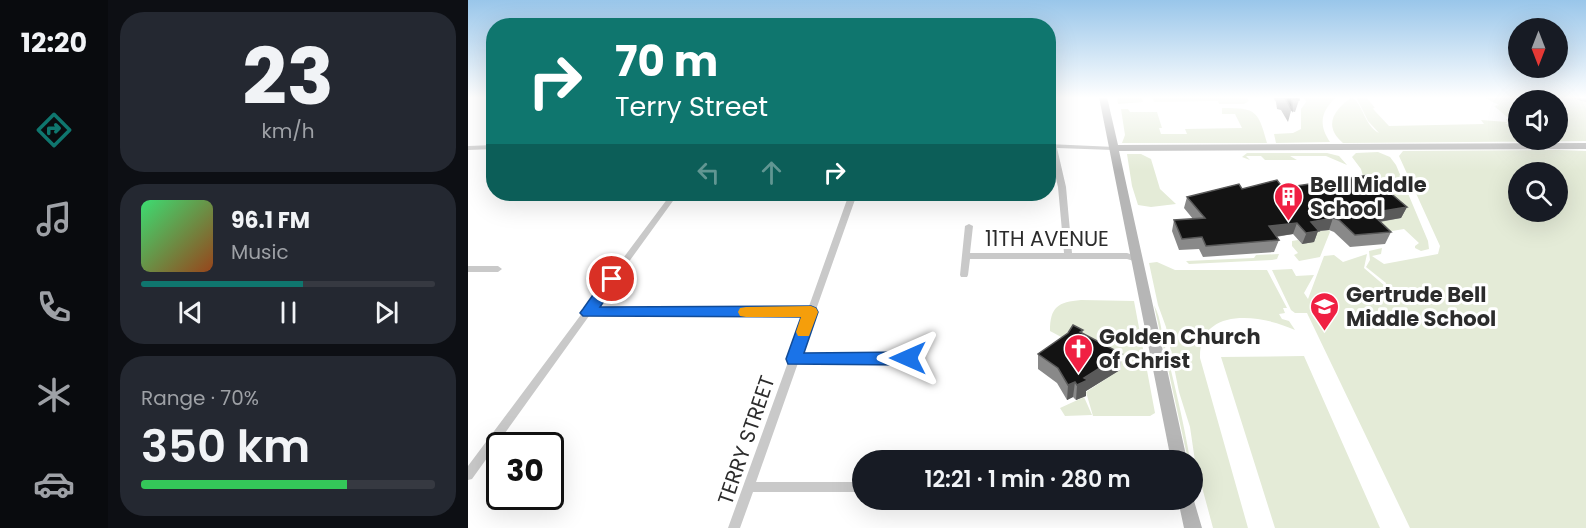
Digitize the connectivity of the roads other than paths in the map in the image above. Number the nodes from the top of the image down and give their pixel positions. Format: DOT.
graph roads {
  1 [pos="1108,122"];
  2 [pos="1056,146"];
  3 [pos="1586,146"];
  4 [pos="486,147"];
  5 [pos="468,148"];
  6 [pos="1113,148"];
  7 [pos="1056,165"];
  8 [pos="669,201"];
  9 [pos="851,201"];
  10 [pos="969,226"];
  11 [pos="1068,255"];
  12 [pos="966,256"];
  13 [pos="1132,257"];
  14 [pos="468,269"];
  15 [pos="498,269"];
  16 [pos="964,275"];
  17 [pos="811,312"];
  18 [pos="588,313"];
  19 [pos="908,358"];
  20 [pos="794,359"];
  21 [pos="1177,450"];
  22 [pos="468,475"];
  23 [pos="749,486"];
  24 [pos="852,487"];
  25 [pos="1189,510"];
  26 [pos="734,528"];
  27 [pos="1193,528"];
  1 -- 6 [label="street"];
  2 -- 6 [label="street"];
  3 -- 6 [label="street"];
  4 -- 5 [label="street"];
  6 -- 13 [label="street"];
  7 -- 11 [label="street"];
  8 -- 18 [label="street"];
  9 -- 17 [label="street, TERRY STREET"];
  10 -- 12 [label="street"];
  11 -- 12 [label="street, 11TH AVENUE"];
  11 -- 13 [label="street, 11TH AVENUE"];
  12 -- 16 [label="street"];
  13 -- 21 [label="street"];
  14 -- 15 [label="street"];
  17 -- 18 [label="street"];
  17 -- 20 [label="street, TERRY STREET"];
  18 -- 22 [label="street"];
  19 -- 20 [label="street"];
  20 -- 23 [label="street, TERRY STREET"];
  23 -- 24 [label="street"];
  23 -- 26 [label="street, TERRY STREET"];
  25 -- 27 [label="street"];
}
